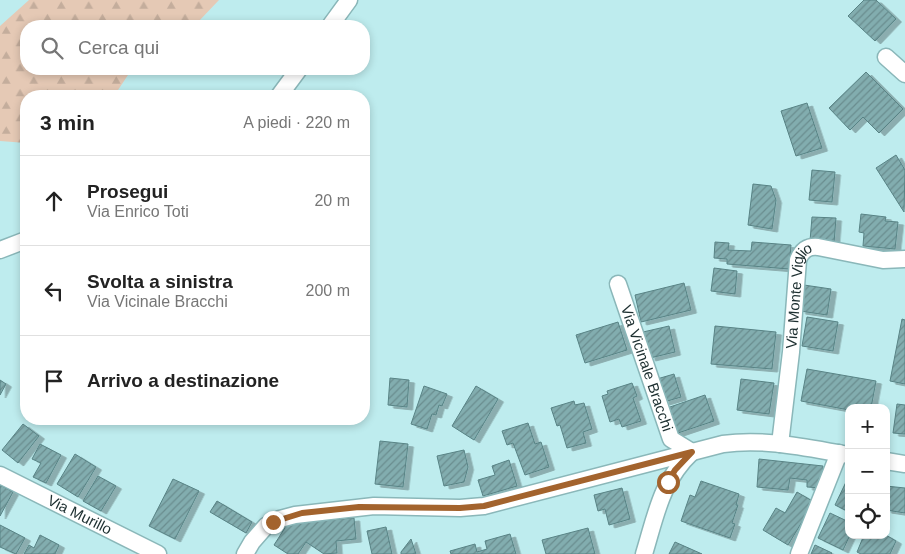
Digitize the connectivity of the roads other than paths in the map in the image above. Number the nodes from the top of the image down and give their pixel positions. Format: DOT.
graph roads {
  1 [pos="349,0"];
  2 [pos="334,20"];
  3 [pos="886,57"];
  4 [pos="905,74"];
  5 [pos="295,75"];
  6 [pos="283,90"];
  7 [pos="20,242"];
  8 [pos="0,250"];
  9 [pos="905,259"];
  10 [pos="618,284"];
  11 [pos="780,444"];
  12 [pos="692,452"];
  13 [pos="844,454"];
  14 [pos="890,462"];
  15 [pos="905,464"];
  16 [pos="0,475"];
  17 [pos="158,554"];
  18 [pos="245,554"];
  19 [pos="644,554"];
  20 [pos="798,554"];
  1 -- 2 [label="street"];
  3 -- 4 [label="street"];
  5 -- 6 [label="street"];
  7 -- 8 [label="street"];
  9 -- 11 [label="street, Via Monte Viglio"];
  10 -- 12 [label="street, Via Vicinale Bracchi"];
  11 -- 12 [label="street"];
  11 -- 13 [label="street"];
  12 -- 18 [label="street"];
  12 -- 19 [label="street"];
  13 -- 20 [label="street"];
  14 -- 15 [label="street"];
  16 -- 17 [label="street, Via Murillo"];
}
